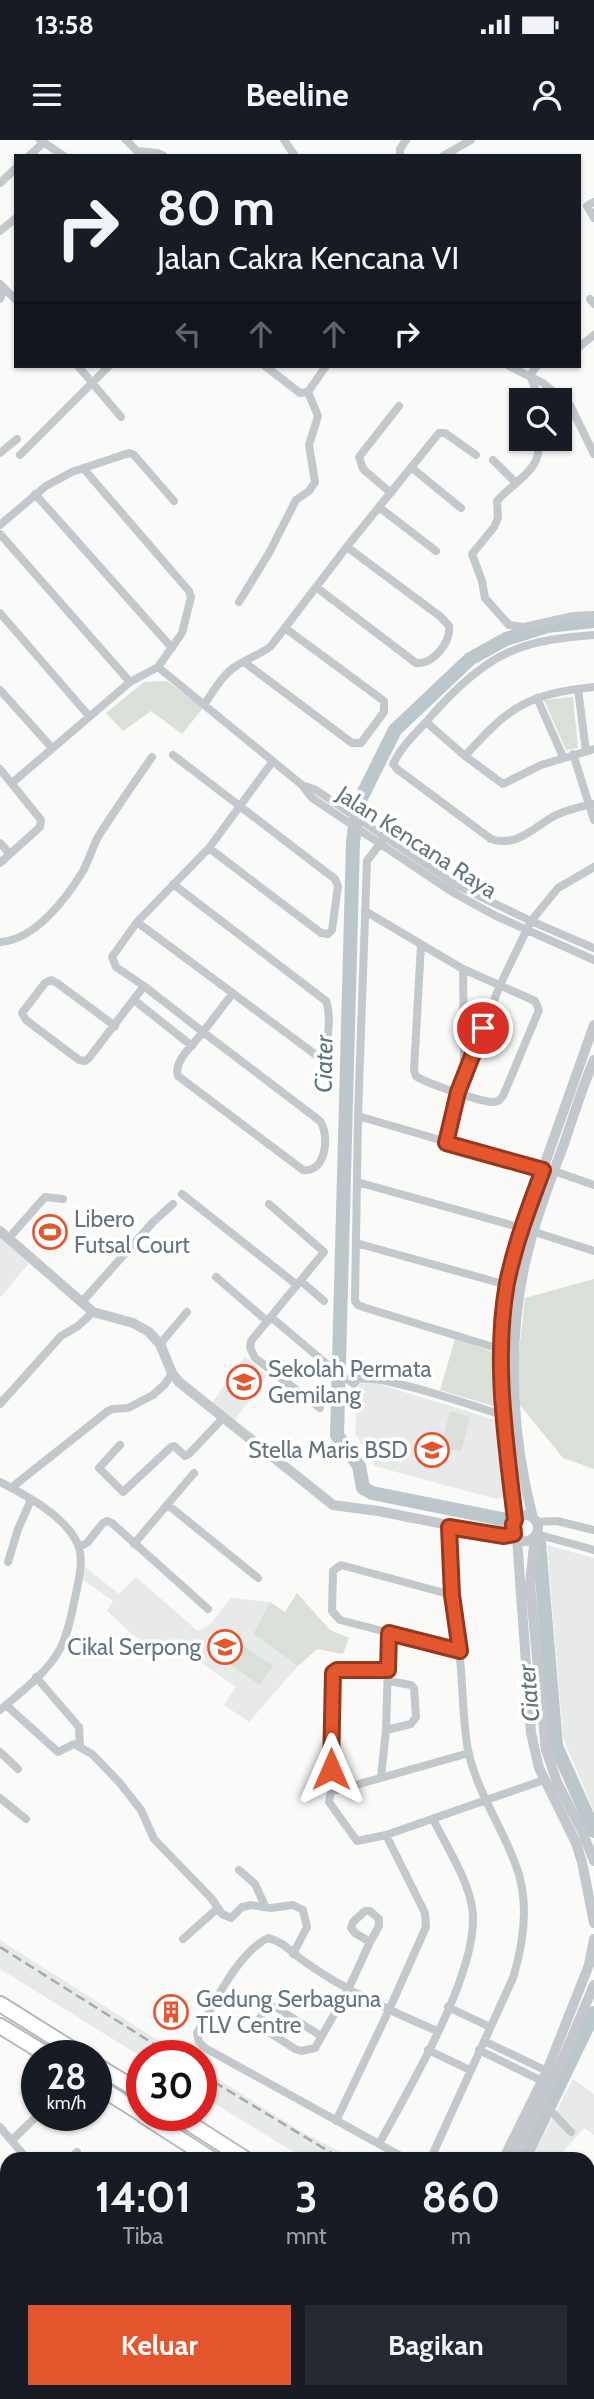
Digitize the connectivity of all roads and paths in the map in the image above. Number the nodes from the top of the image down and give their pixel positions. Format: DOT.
graph roads {
  1 [pos="126,140"];
  2 [pos="471,140"];
  3 [pos="41,141"];
  4 [pos="61,154"];
  5 [pos="160,154"];
  6 [pos="446,154"];
  7 [pos="14,170"];
  8 [pos="0,183"];
  9 [pos="594,202"];
  10 [pos="594,218"];
  11 [pos="14,220"];
  12 [pos="0,231"];
  13 [pos="9,290"];
  14 [pos="0,299"];
  15 [pos="80,368"];
  16 [pos="107,368"];
  17 [pos="268,368"];
  18 [pos="325,368"];
  19 [pos="512,368"];
  20 [pos="535,368"];
  21 [pos="530,375"];
  22 [pos="92,382"];
  23 [pos="536,388"];
  24 [pos="308,392"];
  25 [pos="399,406"];
  26 [pos="121,417"];
  27 [pos="18,439"];
  28 [pos="538,451"];
  29 [pos="0,453"];
  30 [pos="594,454"];
  31 [pos="20,455"];
  32 [pos="476,455"];
  33 [pos="493,460"];
  34 [pos="83,468"];
  35 [pos="411,468"];
  36 [pos="515,482"];
  37 [pos="391,493"];
  38 [pos="35,494"];
  39 [pos="174,501"];
  40 [pos="379,506"];
  41 [pos="461,508"];
  42 [pos="0,525"];
  43 [pos="0,534"];
  44 [pos="347,547"];
  45 [pos="436,551"];
  46 [pos="316,586"];
  47 [pos="239,603"];
  48 [pos="0,613"];
  49 [pos="594,615"];
  50 [pos="285,628"];
  51 [pos="594,635"];
  52 [pos="172,649"];
  53 [pos="244,662"];
  54 [pos="158,667"];
  55 [pos="130,682"];
  56 [pos="594,687"];
  57 [pos="578,689"];
  58 [pos="0,690"];
  59 [pos="537,698"];
  60 [pos="204,705"];
  61 [pos="89,716"];
  62 [pos="426,722"];
  63 [pos="52,748"];
  64 [pos="590,750"];
  65 [pos="573,754"];
  66 [pos="173,755"];
  67 [pos="464,756"];
  68 [pos="152,757"];
  69 [pos="562,757"];
  70 [pos="273,761"];
  71 [pos="0,769"];
  72 [pos="12,783"];
  73 [pos="592,804"];
  74 [pos="241,806"];
  75 [pos="594,820"];
  76 [pos="383,840"];
  77 [pos="0,843"];
  78 [pos="209,848"];
  79 [pos="10,854"];
  80 [pos="0,863"];
  81 [pos="594,867"];
  82 [pos="173,884"];
  83 [pos="365,911"];
  84 [pos="137,922"];
  85 [pos="529,925"];
  86 [pos="0,942"];
  87 [pos="421,945"];
  88 [pos="594,948"];
  89 [pos="594,960"];
  90 [pos="463,969"];
  91 [pos="500,985"];
  92 [pos="145,986"];
  93 [pos="233,993"];
  94 [pos="134,1000"];
  95 [pos="594,1025"];
  96 [pos="115,1026"];
  97 [pos="203,1032"];
  98 [pos="192,1046"];
  99 [pos="594,1060"];
  100 [pos="466,1071"];
  101 [pos="458,1092"];
  102 [pos="358,1116"];
  103 [pos="446,1143"];
  104 [pos="548,1171"];
  105 [pos="357,1182"];
  106 [pos="594,1185"];
  107 [pos="182,1194"];
  108 [pos="63,1199"];
  109 [pos="173,1204"];
  110 [pos="269,1204"];
  111 [pos="522,1228"];
  112 [pos="534,1232"];
  113 [pos="4,1235"];
  114 [pos="356,1243"];
  115 [pos="594,1251"];
  116 [pos="216,1277"];
  117 [pos="299,1283"];
  118 [pos="507,1285"];
  119 [pos="324,1301"];
  120 [pos="81,1303"];
  121 [pos="93,1312"];
  122 [pos="187,1312"];
  123 [pos="269,1319"];
  124 [pos="160,1344"];
  125 [pos="500,1349"];
  126 [pos="172,1373"];
  127 [pos="0,1404"];
  128 [pos="320,1408"];
  129 [pos="502,1415"];
  130 [pos="223,1418"];
  131 [pos="120,1445"];
  132 [pos="194,1473"];
  133 [pos="0,1482"];
  134 [pos="11,1488"];
  135 [pos="31,1500"];
  136 [pos="168,1506"];
  137 [pos="515,1520"];
  138 [pos="535,1520"];
  139 [pos="449,1527"];
  140 [pos="594,1530"];
  141 [pos="536,1535"];
  142 [pos="515,1536"];
  143 [pos="134,1544"];
  144 [pos="79,1547"];
  145 [pos="594,1550"];
  146 [pos="8,1563"];
  147 [pos="258,1577"];
  148 [pos="452,1595"];
  149 [pos="208,1609"];
  150 [pos="389,1633"];
  151 [pos="460,1651"];
  152 [pos="388,1670"];
  153 [pos="36,1677"];
  154 [pos="388,1681"];
  155 [pos="3,1707"];
  156 [pos="386,1730"];
  157 [pos="80,1747"];
  158 [pos="0,1752"];
  159 [pos="468,1753"];
  160 [pos="18,1769"];
  161 [pos="381,1777"];
  162 [pos="544,1780"];
  163 [pos="331,1792"];
  164 [pos="0,1798"];
  165 [pos="485,1801"];
  166 [pos="26,1819"];
  167 [pos="433,1819"];
  168 [pos="386,1835"];
  169 [pos="594,1861"];
  170 [pos="239,1870"];
  171 [pos="265,1906"];
  172 [pos="218,1908"];
  173 [pos="594,1923"];
  174 [pos="183,1939"];
  175 [pos="594,1939"];
  176 [pos="370,1941"];
  177 [pos="293,1954"];
  178 [pos="594,1985"];
  179 [pos="348,1990"];
  180 [pos="0,2004"];
  181 [pos="448,2007"];
  182 [pos="390,2010"];
  183 [pos="0,2026"];
  184 [pos="490,2027"];
  185 [pos="437,2031"];
  186 [pos="321,2036"];
  187 [pos="23,2040"];
  188 [pos="57,2040"];
  189 [pos="484,2041"];
  190 [pos="428,2049"];
  191 [pos="479,2050"];
  192 [pos="470,2070"];
  193 [pos="549,2078"];
  194 [pos="546,2108"];
  195 [pos="336,2121"];
  196 [pos="0,2127"];
  197 [pos="21,2131"];
  198 [pos="168,2131"];
  199 [pos="202,2131"];
  200 [pos="570,2132"];
  201 [pos="12,2140"];
  202 [pos="379,2144"];
  203 [pos="22,2152"];
  204 [pos="201,2152"];
  205 [pos="234,2152"];
  206 [pos="394,2152"];
  207 [pos="434,2152"];
  208 [pos="512,2152"];
  209 [pos="513,2152"];
  1 -- 5 [label="street"];
  2 -- 6 [label="street"];
  3 -- 4 [label="street"];
  7 -- 8 [label="street"];
  9 -- 10 [label="street"];
  11 -- 12 [label="street"];
  13 -- 14 [label="street"];
  15 -- 22 [label="street"];
  16 -- 22 [label="street"];
  17 -- 24 [label="street"];
  18 -- 24 [label="street"];
  19 -- 21 [label="street"];
  20 -- 21 [label="street"];
  21 -- 23 [label="street"];
  21 -- 30 [label="street"];
  22 -- 26 [label="street"];
  22 -- 31 [label="street"];
  24 -- 47 [label="street"];
  25 -- 37 [label="street"];
  27 -- 29 [label="street"];
  28 -- 36 [label="street"];
  32 -- 35 [label="street"];
  33 -- 36 [label="street"];
  34 -- 38 [label="street"];
  34 -- 39 [label="street"];
  34 -- 52 [label="street"];
  35 -- 37 [label="street"];
  35 -- 41 [label="street"];
  36 -- 49 [label="street"];
  37 -- 40 [label="street"];
  38 -- 42 [label="street"];
  38 -- 52 [label="street"];
  40 -- 44 [label="street"];
  40 -- 45 [label="street"];
  43 -- 55 [label="street"];
  44 -- 46 [label="street"];
  44 -- 46 [label="street"];
  46 -- 50 [label="street"];
  48 -- 61 [label="street"];
  50 -- 53 [label="street"];
  50 -- 53 [label="street"];
  51 -- 62 [label="street"];
  52 -- 54 [label="street"];
  53 -- 60 [label="street"];
  54 -- 55 [label="street"];
  54 -- 60 [label="street, Jalan Kencana Raya"];
  55 -- 61 [label="street"];
  56 -- 57 [label="street"];
  57 -- 59 [label="street"];
  57 -- 64 [label="street"];
  58 -- 63 [label="street"];
  59 -- 67 [label="street"];
  59 -- 69 [label="street"];
  60 -- 70 [label="street, Jalan Kencana Raya"];
  61 -- 63 [label="street"];
  62 -- 67 [label="street"];
  62 -- 73 [label="street"];
  63 -- 72 [label="street"];
  64 -- 65 [label="street"];
  65 -- 69 [label="street"];
  65 -- 73 [label="street"];
  66 -- 74 [label="street"];
  67 -- 69 [label="street"];
  68 -- 86 [label="street"];
  70 -- 74 [label="street"];
  70 -- 76 [label="street, Jalan Kencana Raya"];
  71 -- 72 [label="street"];
  72 -- 79 [label="street"];
  73 -- 75 [label="street"];
  74 -- 78 [label="street"];
  74 -- 78 [label="street"];
  76 -- 83 [label="street"];
  76 -- 85 [label="street, Jalan Kencana Raya"];
  77 -- 79 [label="street"];
  78 -- 82 [label="street"];
  79 -- 80 [label="street"];
  81 -- 85 [label="street"];
  82 -- 84 [label="street"];
  82 -- 93 [label="street"];
  83 -- 87 [label="street"];
  83 -- 102 [label="street"];
  84 -- 92 [label="street"];
  84 -- 93 [label="street"];
  85 -- 88 [label="street, Jalan Kencana Raya"];
  85 -- 89 [label="street, Jalan Kencana Raya"];
  85 -- 91 [label="street"];
  87 -- 90 [label="street"];
  87 -- 101 [label="street"];
  90 -- 91 [label="street"];
  90 -- 100 [label="street"];
  91 -- 100 [label="street"];
  91 -- 101 [label="street"];
  92 -- 94 [label="street"];
  92 -- 97 [label="street"];
  93 -- 97 [label="street"];
  94 -- 96 [label="street"];
  94 -- 98 [label="street"];
  95 -- 104 [label="street"];
  96 -- 96 [label="street"];
  97 -- 98 [label="street"];
  97 -- 98 [label="street"];
  99 -- 104 [label="street"];
  100 -- 101 [label="street"];
  101 -- 103 [label="street"];
  102 -- 103 [label="street"];
  102 -- 105 [label="street"];
  103 -- 104 [label="street"];
  104 -- 106 [label="street"];
  104 -- 111 [label="street"];
  104 -- 112 [label="street"];
  105 -- 111 [label="street"];
  105 -- 114 [label="street"];
  107 -- 117 [label="street"];
  108 -- 113 [label="street"];
  109 -- 120 [label="street"];
  110 -- 117 [label="street"];
  111 -- 112 [label="street"];
  111 -- 118 [label="street"];
  112 -- 115 [label="street"];
  112 -- 138 [label="street"];
  113 -- 120 [label="street"];
  114 -- 118 [label="street"];
  114 -- 125 [label="street"];
  116 -- 123 [label="street"];
  117 -- 119 [label="street"];
  117 -- 123 [label="street"];
  118 -- 125 [label="street"];
  120 -- 121 [label="street"];
  121 -- 124 [label="street"];
  121 -- 127 [label="street"];
  122 -- 124 [label="street"];
  123 -- 128 [label="street"];
  123 -- 129 [label="street"];
  124 -- 126 [label="street"];
  125 -- 129 [label="street"];
  126 -- 130 [label="street"];
  126 -- 134 [label="street"];
  129 -- 137 [label="street"];
  130 -- 131 [label="street"];
  130 -- 139 [label="street"];
  132 -- 136 [label="street"];
  133 -- 134 [label="street"];
  134 -- 135 [label="street"];
  135 -- 144 [label="street"];
  135 -- 146 [label="street"];
  136 -- 143 [label="street"];
  136 -- 147 [label="street"];
  137 -- 138 [label="street"];
  137 -- 142 [label="street"];
  138 -- 140 [label="street"];
  138 -- 141 [label="street"];
  139 -- 142 [label="street"];
  139 -- 148 [label="street"];
  141 -- 142 [label="street"];
  141 -- 145 [label="street"];
  141 -- 169 [label="street"];
  142 -- 162 [label="street"];
  143 -- 144 [label="street"];
  143 -- 149 [label="street"];
  144 -- 153 [label="street"];
  148 -- 150 [label="street"];
  148 -- 151 [label="street"];
  150 -- 151 [label="street"];
  150 -- 152 [label="street"];
  151 -- 159 [label="street"];
  152 -- 154 [label="street"];
  152 -- 163 [label="street"];
  153 -- 155 [label="street"];
  153 -- 157 [label="street"];
  154 -- 156 [label="street"];
  154 -- 156 [label="street"];
  155 -- 157 [label="street"];
  156 -- 161 [label="street"];
  157 -- 172 [label="street"];
  158 -- 160 [label="street"];
  159 -- 161 [label="street"];
  159 -- 165 [label="street"];
  161 -- 163 [label="street"];
  162 -- 165 [label="street"];
  162 -- 173 [label="street"];
  163 -- 168 [label="street"];
  164 -- 166 [label="street"];
  165 -- 167 [label="street"];
  165 -- 184 [label="street"];
  167 -- 168 [label="street"];
  167 -- 181 [label="street"];
  168 -- 182 [label="street"];
  170 -- 171 [label="street"];
  171 -- 172 [label="street"];
  171 -- 177 [label="street"];
  172 -- 174 [label="street"];
  175 -- 193 [label="street"];
  176 -- 179 [label="street"];
  177 -- 179 [label="street"];
  177 -- 195 [label="street"];
  178 -- 193 [label="street"];
  179 -- 182 [label="street"];
  179 -- 186 [label="street"];
  180 -- 188 [label="highway"];
  181 -- 184 [label="street"];
  181 -- 185 [label="street"];
  182 -- 185 [label="street"];
  182 -- 195 [label="street"];
  183 -- 187 [label="highway"];
  184 -- 189 [label="street"];
  185 -- 190 [label="street"];
  186 -- 186 [label="street"];
  189 -- 191 [label="street"];
  189 -- 193 [label="street"];
  190 -- 192 [label="street"];
  190 -- 202 [label="street"];
  191 -- 192 [label="street"];
  191 -- 193 [label="street"];
  192 -- 207 [label="street"];
  193 -- 194 [label="street"];
  193 -- 208 [label="street"];
  194 -- 200 [label="street"];
  194 -- 209 [label="street"];
  195 -- 202 [label="street"];
  196 -- 201 [label="street"];
  197 -- 201 [label="street"];
  198 -- 204 [label="highway"];
  199 -- 205 [label="highway"];
  201 -- 203 [label="street"];
  202 -- 206 [label="street"];
}
